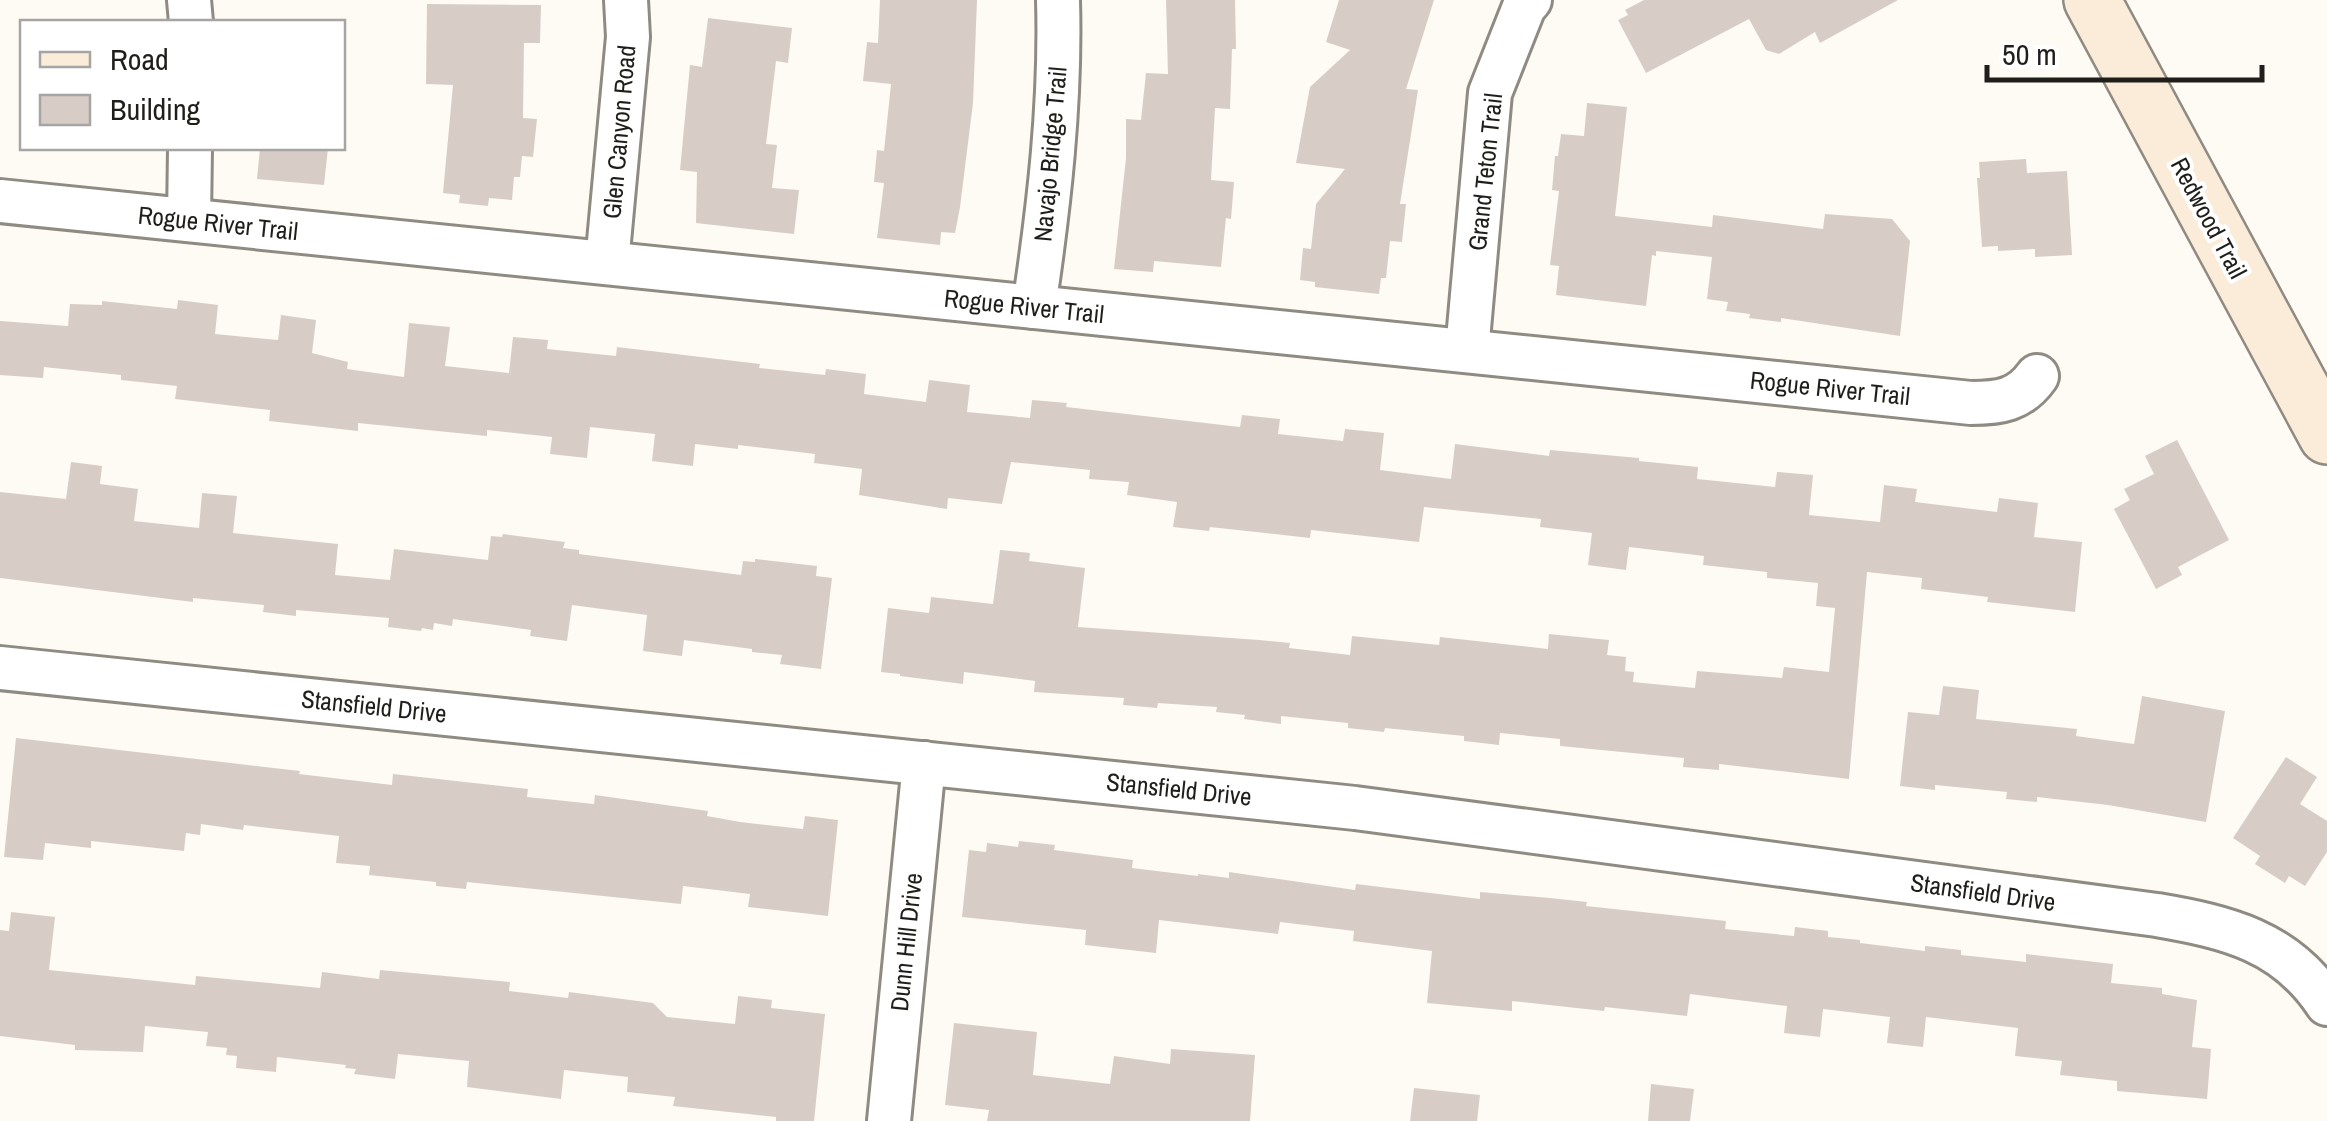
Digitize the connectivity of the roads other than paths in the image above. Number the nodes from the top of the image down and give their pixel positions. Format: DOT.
graph roads {
  1 [pos="626,0"];
  2 [pos="1058,0"];
  3 [pos="1530,0"];
  4 [pos="2092,0"];
  5 [pos="190,150"];
  6 [pos="0,201"];
  7 [pos="189,220"];
  8 [pos="607,263"];
  9 [pos="1034,307"];
  10 [pos="1467,351"];
  11 [pos="2038,376"];
  12 [pos="2327,436"];
  13 [pos="0,668"];
  14 [pos="924,762"];
  15 [pos="2327,1004"];
  16 [pos="889,1121"];
  1 -- 8 [label="street, Glen Canyon Road"];
  2 -- 9 [label="street, Navajo Bridge Trail"];
  3 -- 10 [label="street, Grand Teton Trail"];
  4 -- 12 [label="street, Redwood Trail"];
  5 -- 7 [label="street"];
  6 -- 7 [label="street, Rogue River Trail"];
  7 -- 8 [label="street, Rogue River Trail"];
  8 -- 9 [label="street, Rogue River Trail"];
  9 -- 10 [label="street, Rogue River Trail"];
  10 -- 11 [label="street, Rogue River Trail"];
  13 -- 14 [label="street, Stansfield Drive"];
  14 -- 15 [label="street, Stansfield Drive"];
  14 -- 16 [label="street, Dunn Hill Drive"];
}
